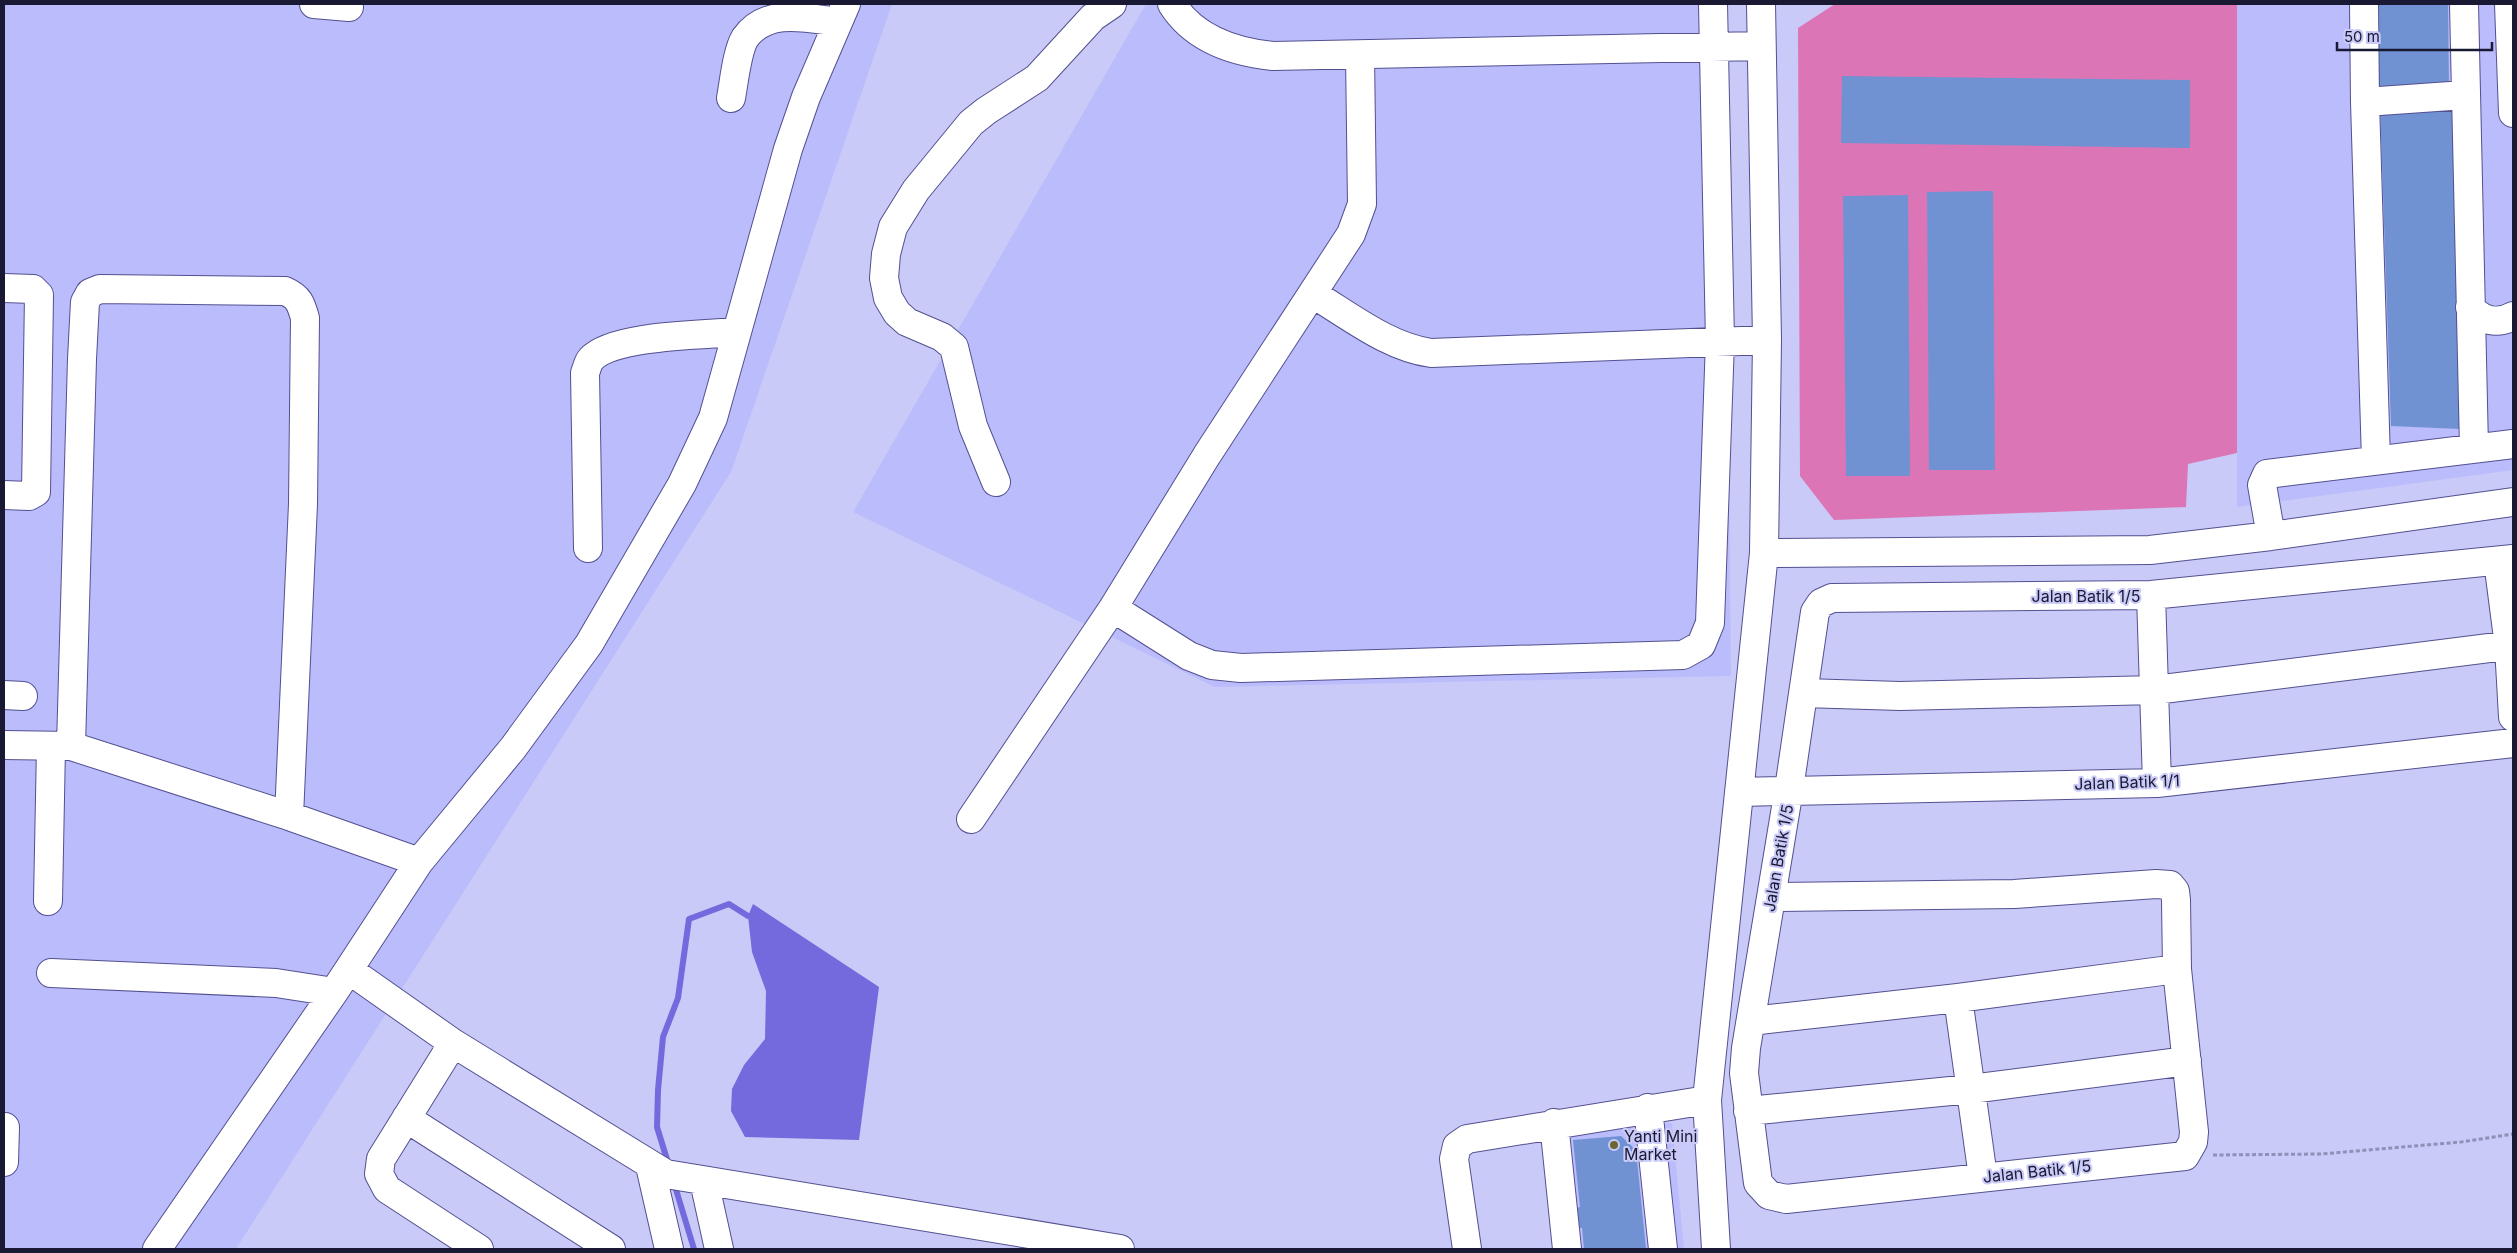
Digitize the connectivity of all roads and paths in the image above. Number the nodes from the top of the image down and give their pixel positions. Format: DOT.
graph roads {
  1 [pos="314,4"];
  2 [pos="1112,4"];
  3 [pos="1172,4"];
  4 [pos="1713,4"];
  5 [pos="1761,4"];
  6 [pos="2364,4"];
  7 [pos="2464,4"];
  8 [pos="2509,4"];
  9 [pos="349,7"];
  10 [pos="842,13"];
  11 [pos="1715,46"];
  12 [pos="1761,46"];
  13 [pos="1360,55"];
  14 [pos="2465,95"];
  15 [pos="731,98"];
  16 [pos="2365,102"];
  17 [pos="2513,114"];
  18 [pos="4,288"];
  19 [pos="1313,294"];
  20 [pos="2470,308"];
  21 [pos="2513,316"];
  22 [pos="737,332"];
  23 [pos="1766,340"];
  24 [pos="1720,341"];
  25 [pos="2513,444"];
  26 [pos="2474,448"];
  27 [pos="2376,460"];
  28 [pos="996,482"];
  29 [pos="4,495"];
  30 [pos="2513,502"];
  31 [pos="2271,536"];
  32 [pos="588,548"];
  33 [pos="1764,553"];
  34 [pos="2506,560"];
  35 [pos="2151,595"];
  36 [pos="1113,608"];
  37 [pos="2511,646"];
  38 [pos="2155,690"];
  39 [pos="1804,693"];
  40 [pos="2513,717"];
  41 [pos="2513,743"];
  42 [pos="4,745"];
  43 [pos="61,746"];
  44 [pos="2157,783"];
  45 [pos="1789,789"];
  46 [pos="1738,792"];
  47 [pos="289,816"];
  48 [pos="971,819"];
  49 [pos="419,862"];
  50 [pos="1771,896"];
  51 [pos="48,901"];
  52 [pos="2177,969"];
  53 [pos="349,970"];
  54 [pos="51,973"];
  55 [pos="334,992"];
  56 [pos="1958,998"];
  57 [pos="1751,1021"];
  58 [pos="453,1043"];
  59 [pos="2187,1061"];
  60 [pos="1971,1089"];
  61 [pos="1707,1100"];
  62 [pos="1648,1108"];
  63 [pos="1748,1110"];
  64 [pos="406,1118"];
  65 [pos="1554,1123"];
  66 [pos="5,1127"];
  67 [pos="2513,1134"];
  68 [pos="2185,1156"];
  69 [pos="4,1162"];
  70 [pos="676,1174"];
  71 [pos="1983,1177"];
  72 [pos="988,1239"];
  73 [pos="1076,1245"];
  74 [pos="158,1249"];
  75 [pos="479,1249"];
  76 [pos="611,1249"];
  77 [pos="669,1249"];
  78 [pos="719,1249"];
  79 [pos="1120,1249"];
  80 [pos="1467,1249"];
  81 [pos="1568,1249"];
  82 [pos="1663,1249"];
  83 [pos="1716,1249"];
  1 -- 9 [label="street"];
  2 -- 28 [label="street"];
  3 -- 13 [label="street"];
  4 -- 11 [label="street"];
  5 -- 12 [label="street"];
  6 -- 16 [label="street"];
  7 -- 14 [label="street"];
  8 -- 17 [label="street"];
  10 -- 15 [label="street"];
  10 -- 22 [label="street"];
  11 -- 12 [label="street"];
  11 -- 13 [label="street"];
  11 -- 24 [label="street"];
  12 -- 23 [label="street"];
  13 -- 19 [label="street"];
  14 -- 16 [label="street"];
  14 -- 20 [label="street"];
  16 -- 27 [label="street"];
  18 -- 29 [label="street"];
  19 -- 24 [label="street"];
  19 -- 36 [label="street"];
  20 -- 21 [label="street"];
  20 -- 26 [label="street"];
  22 -- 32 [label="street"];
  22 -- 49 [label="street"];
  23 -- 24 [label="street"];
  23 -- 33 [label="street"];
  24 -- 36 [label="street"];
  25 -- 26 [label="street"];
  26 -- 27 [label="street"];
  27 -- 31 [label="street"];
  30 -- 31 [label="street"];
  31 -- 33 [label="street"];
  33 -- 46 [label="street"];
  34 -- 35 [label="street, Jalan Batik 1/5"];
  34 -- 37 [label="street"];
  35 -- 38 [label="street"];
  35 -- 39 [label="street, Jalan Batik 1/5"];
  36 -- 48 [label="street"];
  37 -- 38 [label="street"];
  37 -- 40 [label="street"];
  38 -- 39 [label="street"];
  38 -- 44 [label="street"];
  39 -- 45 [label="street, Jalan Batik 1/5"];
  41 -- 44 [label="street, Jalan Batik 1/1"];
  42 -- 43 [label="street"];
  43 -- 47 [label="street"];
  43 -- 47 [label="street"];
  43 -- 51 [label="street"];
  44 -- 45 [label="street, Jalan Batik 1/1"];
  45 -- 46 [label="street, Jalan Batik 1/1"];
  45 -- 50 [label="street, Jalan Batik 1/5"];
  46 -- 61 [label="street"];
  47 -- 49 [label="street"];
  49 -- 53 [label="street"];
  50 -- 52 [label="street"];
  50 -- 57 [label="street, Jalan Batik 1/5"];
  52 -- 56 [label="street"];
  52 -- 59 [label="street"];
  53 -- 55 [label="street"];
  53 -- 58 [label="street"];
  54 -- 55 [label="street"];
  55 -- 74 [label="street"];
  56 -- 57 [label="street"];
  56 -- 60 [label="street"];
  57 -- 63 [label="street, Jalan Batik 1/5"];
  58 -- 64 [label="street"];
  58 -- 70 [label="street"];
  59 -- 60 [label="street"];
  59 -- 68 [label="street"];
  60 -- 63 [label="street"];
  60 -- 71 [label="street"];
  61 -- 62 [label="street"];
  61 -- 83 [label="street"];
  62 -- 65 [label="street"];
  62 -- 82 [label="street"];
  63 -- 71 [label="street, Jalan Batik 1/5"];
  64 -- 75 [label="street"];
  64 -- 76 [label="street"];
  65 -- 80 [label="street"];
  65 -- 81 [label="street"];
  66 -- 69 [label="street"];
  67 -- 68 [label="path"];
  68 -- 71 [label="street, Jalan Batik 1/5"];
  70 -- 72 [label="street"];
  70 -- 77 [label="street"];
  70 -- 78 [label="street"];
  72 -- 73 [label="street"];
  73 -- 79 [label="street"];
}
